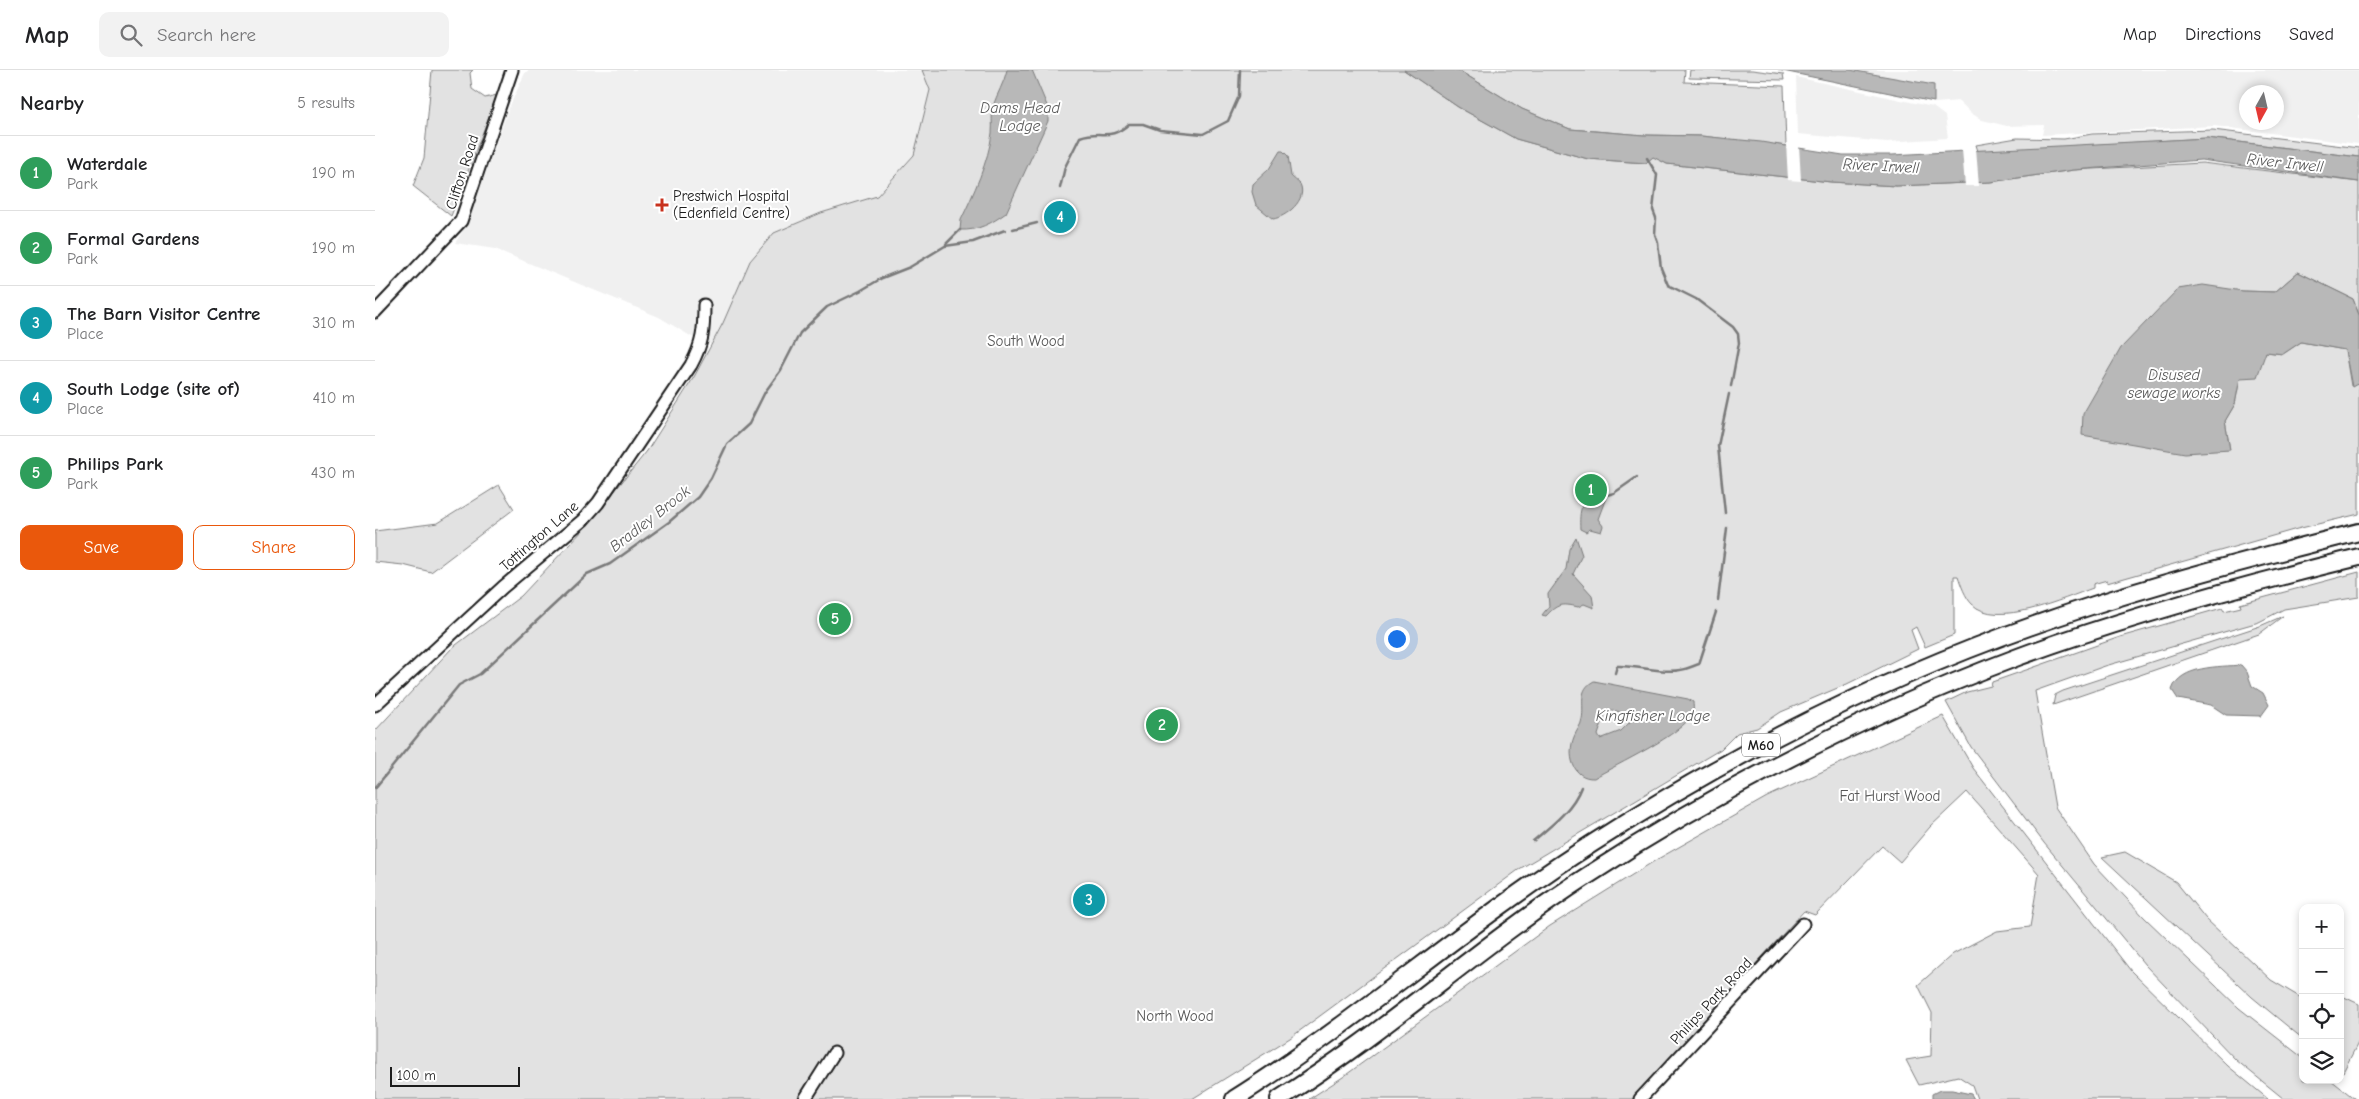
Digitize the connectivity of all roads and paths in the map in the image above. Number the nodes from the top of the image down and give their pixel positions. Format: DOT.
graph roads {
  1 [pos="512,70"];
  2 [pos="704,305"];
  3 [pos="375,312"];
  4 [pos="2359,532"];
  5 [pos="2359,557"];
  6 [pos="375,705"];
  7 [pos="1803,924"];
  8 [pos="834,1054"];
  9 [pos="805,1099"];
  10 [pos="1233,1099"];
  11 [pos="1279,1099"];
  12 [pos="1640,1099"];
  1 -- 3 [label="street, Clifton Road"];
  2 -- 6 [label="street, Tottington Lane"];
  4 -- 10 [label="highway, M60"];
  5 -- 11 [label="highway, M60"];
  7 -- 12 [label="street, Philips Park Road"];
  8 -- 9 [label="street"];
}
